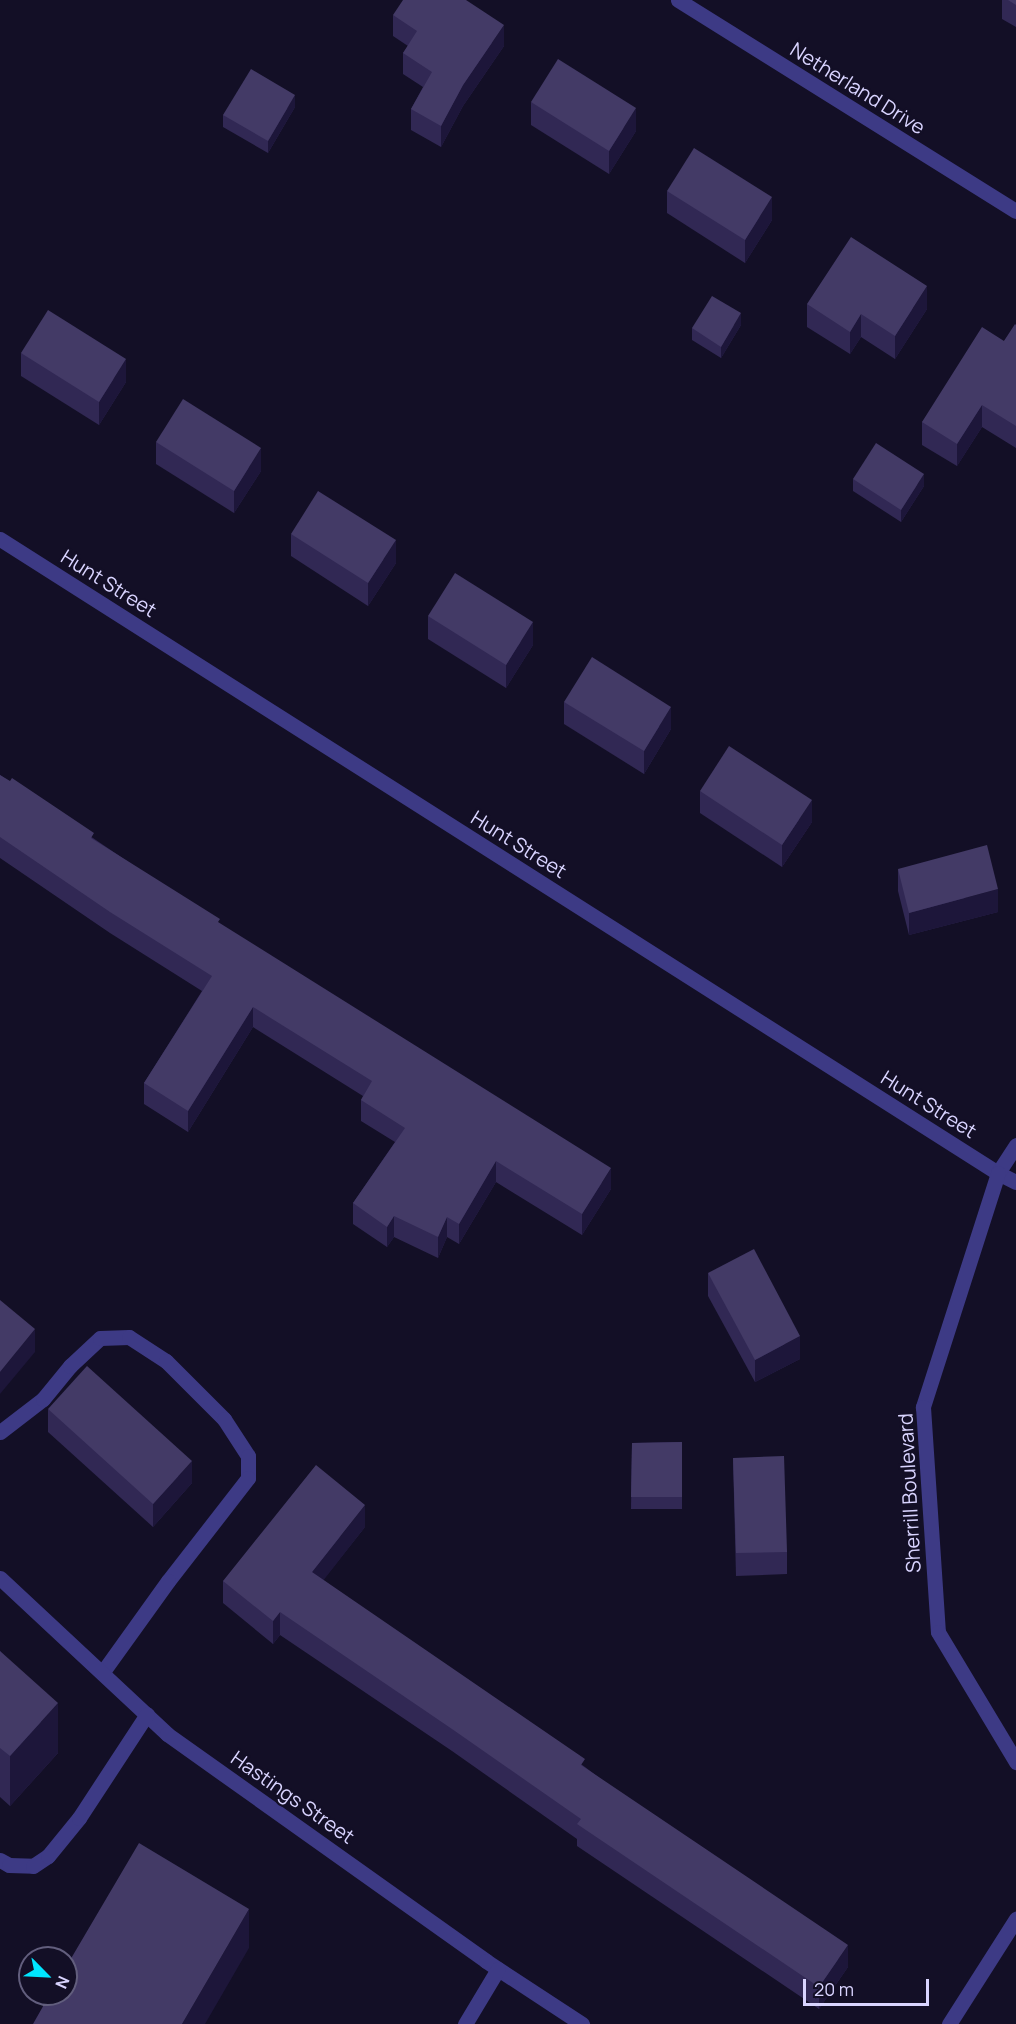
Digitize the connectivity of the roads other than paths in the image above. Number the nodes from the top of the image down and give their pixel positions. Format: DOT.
graph roads {
  1 [pos="678,0"];
  2 [pos="1016,211"];
  3 [pos="0,538"];
  4 [pos="1016,1145"];
  5 [pos="998,1173"];
  6 [pos="1016,1182"];
  7 [pos="0,1432"];
  8 [pos="0,1578"];
  9 [pos="102,1672"];
  10 [pos="147,1714"];
  11 [pos="1016,1762"];
  12 [pos="0,1860"];
  13 [pos="1016,1918"];
  14 [pos="498,1969"];
  15 [pos="465,2024"];
  16 [pos="582,2024"];
  17 [pos="948,2024"];
  1 -- 2 [label="street, Netherland Drive"];
  3 -- 5 [label="street, Hunt Street"];
  4 -- 5 [label="street, Sherrill Boulevard"];
  5 -- 6 [label="street, Hunt Street"];
  5 -- 11 [label="street, Sherrill Boulevard"];
  7 -- 9 [label="street"];
  8 -- 9 [label="street, Hastings Street"];
  9 -- 10 [label="street, Hastings Street"];
  10 -- 12 [label="street"];
  10 -- 14 [label="street, Hastings Street"];
  13 -- 17 [label="street"];
  14 -- 15 [label="street"];
  14 -- 16 [label="street, Hastings Street"];
}
